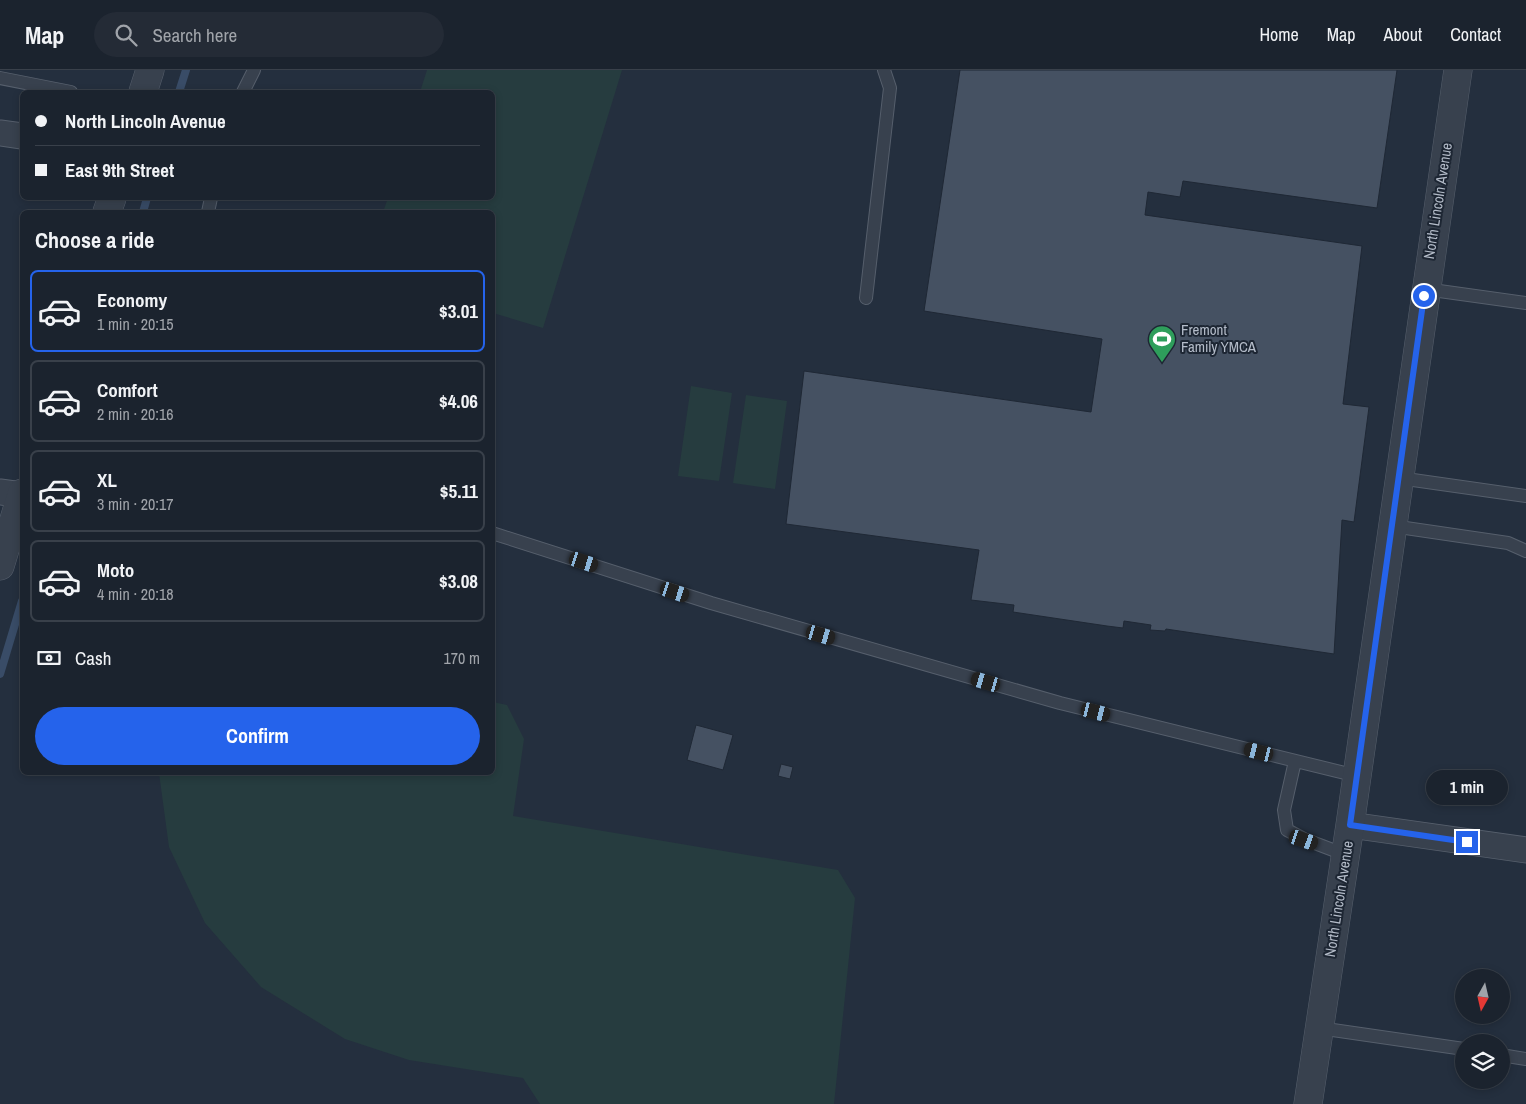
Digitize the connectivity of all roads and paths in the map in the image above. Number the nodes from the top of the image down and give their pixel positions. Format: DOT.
graph roads {
  1 [pos="150,70"];
  2 [pos="254,70"];
  3 [pos="884,70"];
  4 [pos="1458,70"];
  5 [pos="0,78"];
  6 [pos="61,90"];
  7 [pos="144,90"];
  8 [pos="244,90"];
  9 [pos="0,133"];
  10 [pos="20,136"];
  11 [pos="1425,289"];
  12 [pos="866,298"];
  13 [pos="1526,304"];
  14 [pos="1399,478"];
  15 [pos="0,492"];
  16 [pos="20,494"];
  17 [pos="1526,496"];
  18 [pos="20,501"];
  19 [pos="1392,526"];
  20 [pos="495,533"];
  21 [pos="1526,551"];
  22 [pos="0,566"];
  23 [pos="1295,761"];
  24 [pos="1357,776"];
  25 [pos="1350,825"];
  26 [pos="1526,850"];
  27 [pos="1346,855"];
  28 [pos="1319,1028"];
  29 [pos="1455,1049"];
  30 [pos="1510,1056"];
  31 [pos="1526,1059"];
  32 [pos="1308,1104"];
  1 -- 7 [label="street"];
  2 -- 8 [label="lane"];
  3 -- 12 [label="lane"];
  4 -- 11 [label="street, North Lincoln Avenue"];
  5 -- 6 [label="lane"];
  9 -- 10 [label="street"];
  11 -- 13 [label="lane"];
  11 -- 14 [label="street, North Lincoln Avenue"];
  14 -- 17 [label="lane"];
  14 -- 19 [label="street, North Lincoln Avenue"];
  15 -- 16 [label="street"];
  18 -- 22 [label="street"];
  19 -- 21 [label="lane"];
  19 -- 24 [label="street, North Lincoln Avenue"];
  20 -- 23 [label="lane"];
  23 -- 24 [label="lane"];
  23 -- 27 [label="lane"];
  24 -- 25 [label="street, North Lincoln Avenue"];
  25 -- 26 [label="street"];
  25 -- 27 [label="street, North Lincoln Avenue"];
  27 -- 28 [label="street, North Lincoln Avenue"];
  28 -- 29 [label="lane"];
  28 -- 32 [label="street, North Lincoln Avenue"];
  30 -- 31 [label="lane"];
}
